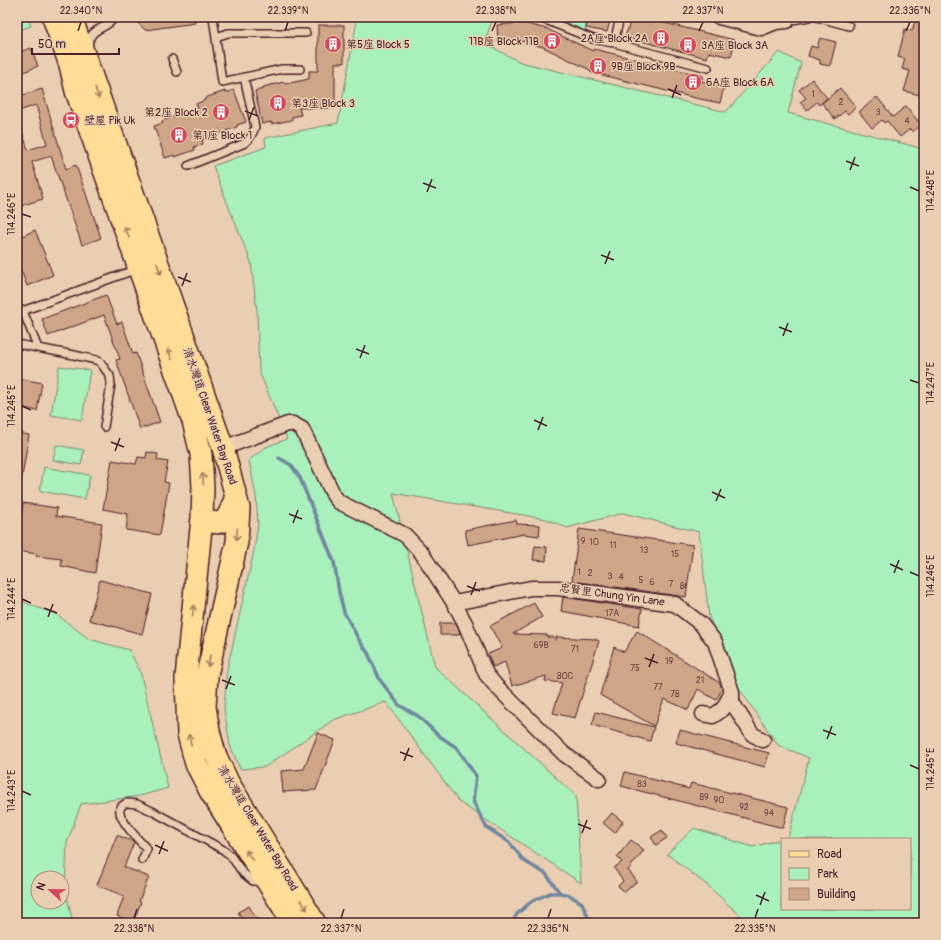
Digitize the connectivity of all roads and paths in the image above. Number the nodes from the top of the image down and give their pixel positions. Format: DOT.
graph roads {
  1 [pos="53,17"];
  2 [pos="71,17"];
  3 [pos="214,17"];
  4 [pos="538,17"];
  5 [pos="620,17"];
  6 [pos="719,17"];
  7 [pos="809,17"];
  8 [pos="816,17"];
  9 [pos="114,18"];
  10 [pos="787,21"];
  11 [pos="849,26"];
  12 [pos="306,33"];
  13 [pos="216,37"];
  14 [pos="614,43"];
  15 [pos="172,59"];
  16 [pos="87,65"];
  17 [pos="708,68"];
  18 [pos="300,70"];
  19 [pos="177,72"];
  20 [pos="244,77"];
  21 [pos="188,166"];
  22 [pos="140,268"];
  23 [pos="20,312"];
  24 [pos="17,344"];
  25 [pos="38,348"];
  26 [pos="104,427"];
  27 [pos="223,448"];
  28 [pos="236,496"];
  29 [pos="202,518"];
  30 [pos="454,603"];
  31 [pos="732,692"];
  32 [pos="703,714"];
  33 [pos="763,740"];
  34 [pos="599,779"];
  35 [pos="142,860"];
  36 [pos="266,882"];
  37 [pos="293,923"];
  38 [pos="315,923"];
  22 -- 1 [label="main road, 清水灣道 Clear Water Bay Road, one-way"];
  2 -- 16 [label="main road, 清水灣道 Clear Water Bay Road"];
  3 -- 13 [label="lane"];
  4 -- 14 [label="lane"];
  5 -- 14 [label="lane"];
  6 -- 10 [label="street"];
  7 -- 10 [label="lane"];
  8 -- 11 [label="lane"];
  9 -- 16 [label="lane"];
  12 -- 13 [label="lane"];
  13 -- 20 [label="lane"];
  14 -- 17 [label="lane"];
  15 -- 19 [label="lane"];
  16 -- 27 [label="main road, 清水灣道 Clear Water Bay Road, one-way"];
  18 -- 20 [label="lane"];
  20 -- 21 [label="lane"];
  22 -- 23 [label="lane"];
  29 -- 22 [label="main road, 清水灣道 Clear Water Bay Road, one-way"];
  23 -- 25 [label="lane"];
  24 -- 25 [label="lane"];
  25 -- 26 [label="lane"];
  27 -- 28 [label="main road, 清水灣道 Clear Water Bay Road"];
  27 -- 30 [label="street"];
  28 -- 29 [label="main road"];
  28 -- 38 [label="main road, 清水灣道 Clear Water Bay Road, one-way"];
  36 -- 29 [label="main road, 清水灣道 Clear Water Bay Road, one-way"];
  30 -- 31 [label="street, 忠賢里 Chung Yin Lane"];
  30 -- 34 [label="street"];
  31 -- 32 [label="street"];
  31 -- 33 [label="street, 忠賢里 Chung Yin Lane"];
  35 -- 36 [label="lane"];
  36 -- 37 [label="main road, 清水灣道 Clear Water Bay Road"];
}
